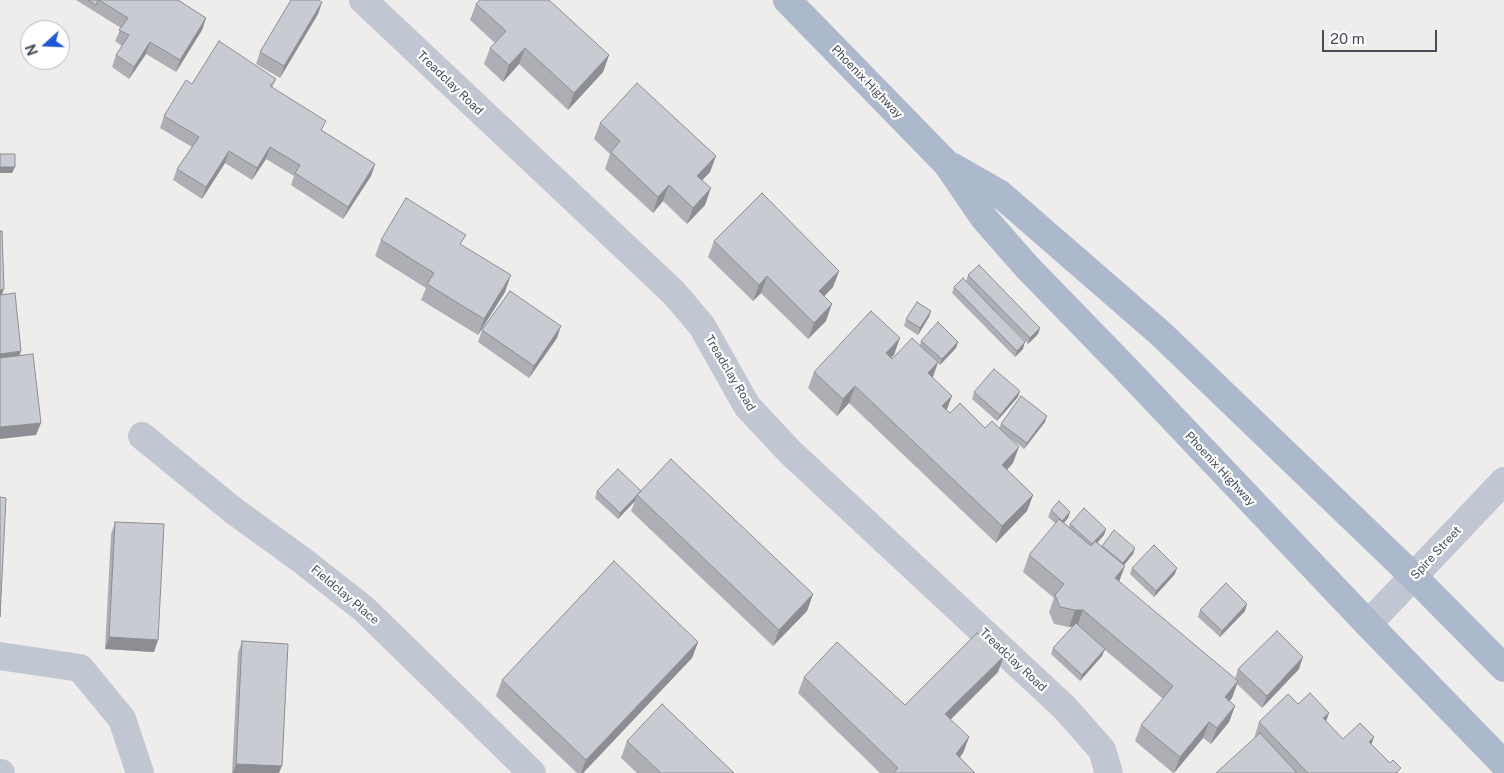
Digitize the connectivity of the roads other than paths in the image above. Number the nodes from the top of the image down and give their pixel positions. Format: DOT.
graph roads {
  1 [pos="362,0"];
  2 [pos="787,0"];
  3 [pos="947,164"];
  4 [pos="142,436"];
  5 [pos="1504,481"];
  6 [pos="1414,577"];
  7 [pos="1368,624"];
  8 [pos="0,656"];
  9 [pos="1504,668"];
  10 [pos="1504,764"];
  11 [pos="140,773"];
  12 [pos="532,773"];
  13 [pos="1109,773"];
  1 -- 13 [label="street, Treadclay Road"];
  2 -- 3 [label="main road, Phoenix Highway"];
  3 -- 6 [label="main road, Phoenix Highway"];
  3 -- 7 [label="main road, Phoenix Highway"];
  4 -- 12 [label="street, Fieldclay Place"];
  5 -- 6 [label="street, Spire Street"];
  6 -- 7 [label="street, Spire Street"];
  6 -- 9 [label="main road, Phoenix Highway"];
  7 -- 10 [label="main road, Phoenix Highway"];
  8 -- 11 [label="street"];
}
